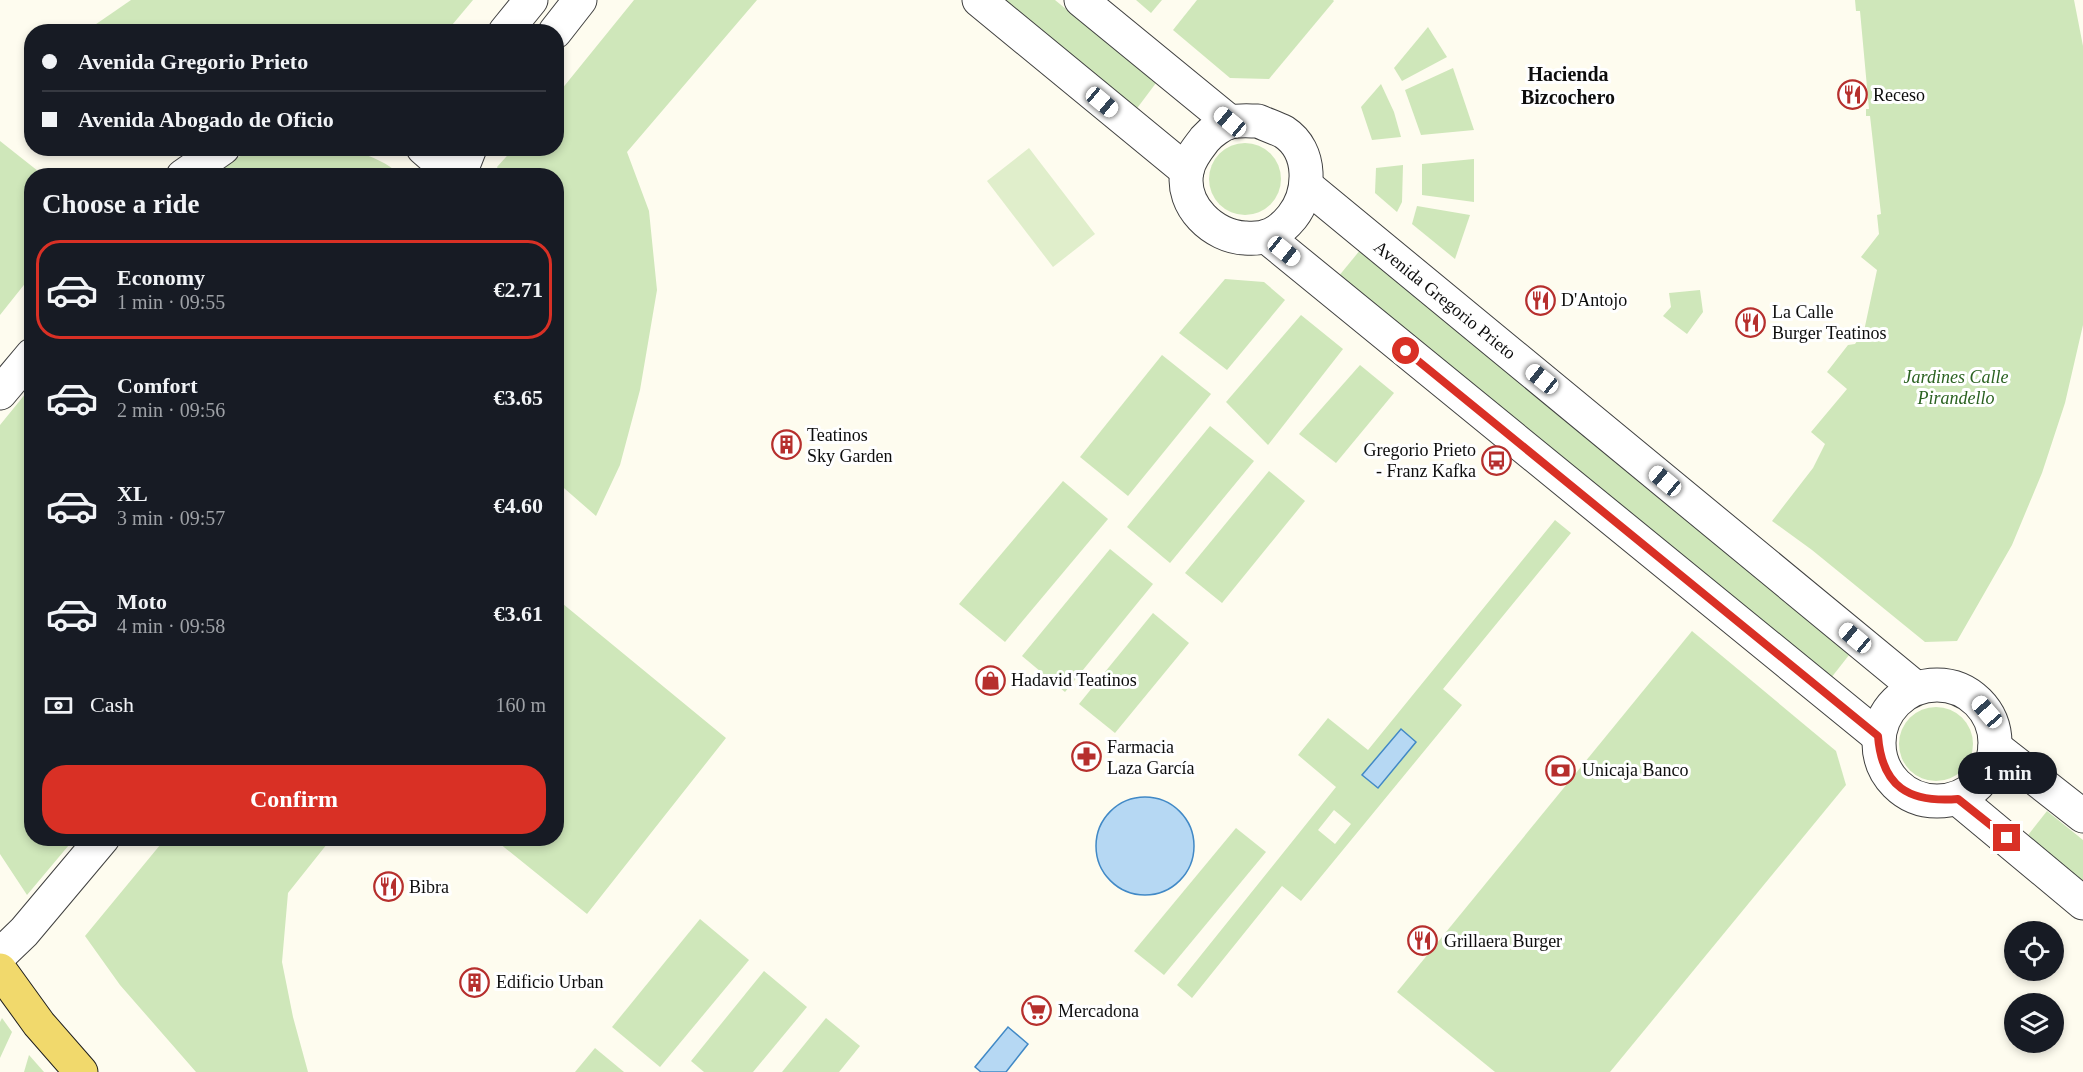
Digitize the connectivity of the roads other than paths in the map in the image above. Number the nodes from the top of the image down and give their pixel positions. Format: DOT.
graph roads {
  1 [pos="531,0"];
  2 [pos="580,0"];
  3 [pos="979,0"];
  4 [pos="1081,0"];
  5 [pos="512,24"];
  6 [pos="561,24"];
  7 [pos="1230,122"];
  8 [pos="212,156"];
  9 [pos="433,156"];
  10 [pos="194,168"];
  11 [pos="447,168"];
  12 [pos="1186,171"];
  13 [pos="1308,187"];
  14 [pos="1268,238"];
  15 [pos="24,364"];
  16 [pos="0,393"];
  17 [pos="1916,688"];
  18 [pos="1878,736"];
  19 [pos="1995,747"];
  20 [pos="1958,799"];
  21 [pos="2083,816"];
  22 [pos="96,846"];
  23 [pos="2083,903"];
  24 [pos="0,955"];
  25 [pos="0,970"];
  26 [pos="81,1072"];
  1 -- 5 [label="street"];
  2 -- 6 [label="street"];
  3 -- 12 [label="street"];
  4 -- 7 [label="street"];
  7 -- 12 [label="street"];
  7 -- 13 [label="street"];
  8 -- 10 [label="street"];
  9 -- 11 [label="street"];
  12 -- 14 [label="street"];
  13 -- 14 [label="street"];
  13 -- 17 [label="street, Avenida Gregorio Prieto"];
  14 -- 18 [label="street"];
  15 -- 16 [label="street"];
  17 -- 18 [label="street"];
  17 -- 19 [label="street"];
  18 -- 20 [label="street"];
  19 -- 20 [label="street"];
  19 -- 21 [label="street"];
  20 -- 23 [label="street"];
  22 -- 24 [label="street"];
  25 -- 26 [label="main road"];
}
